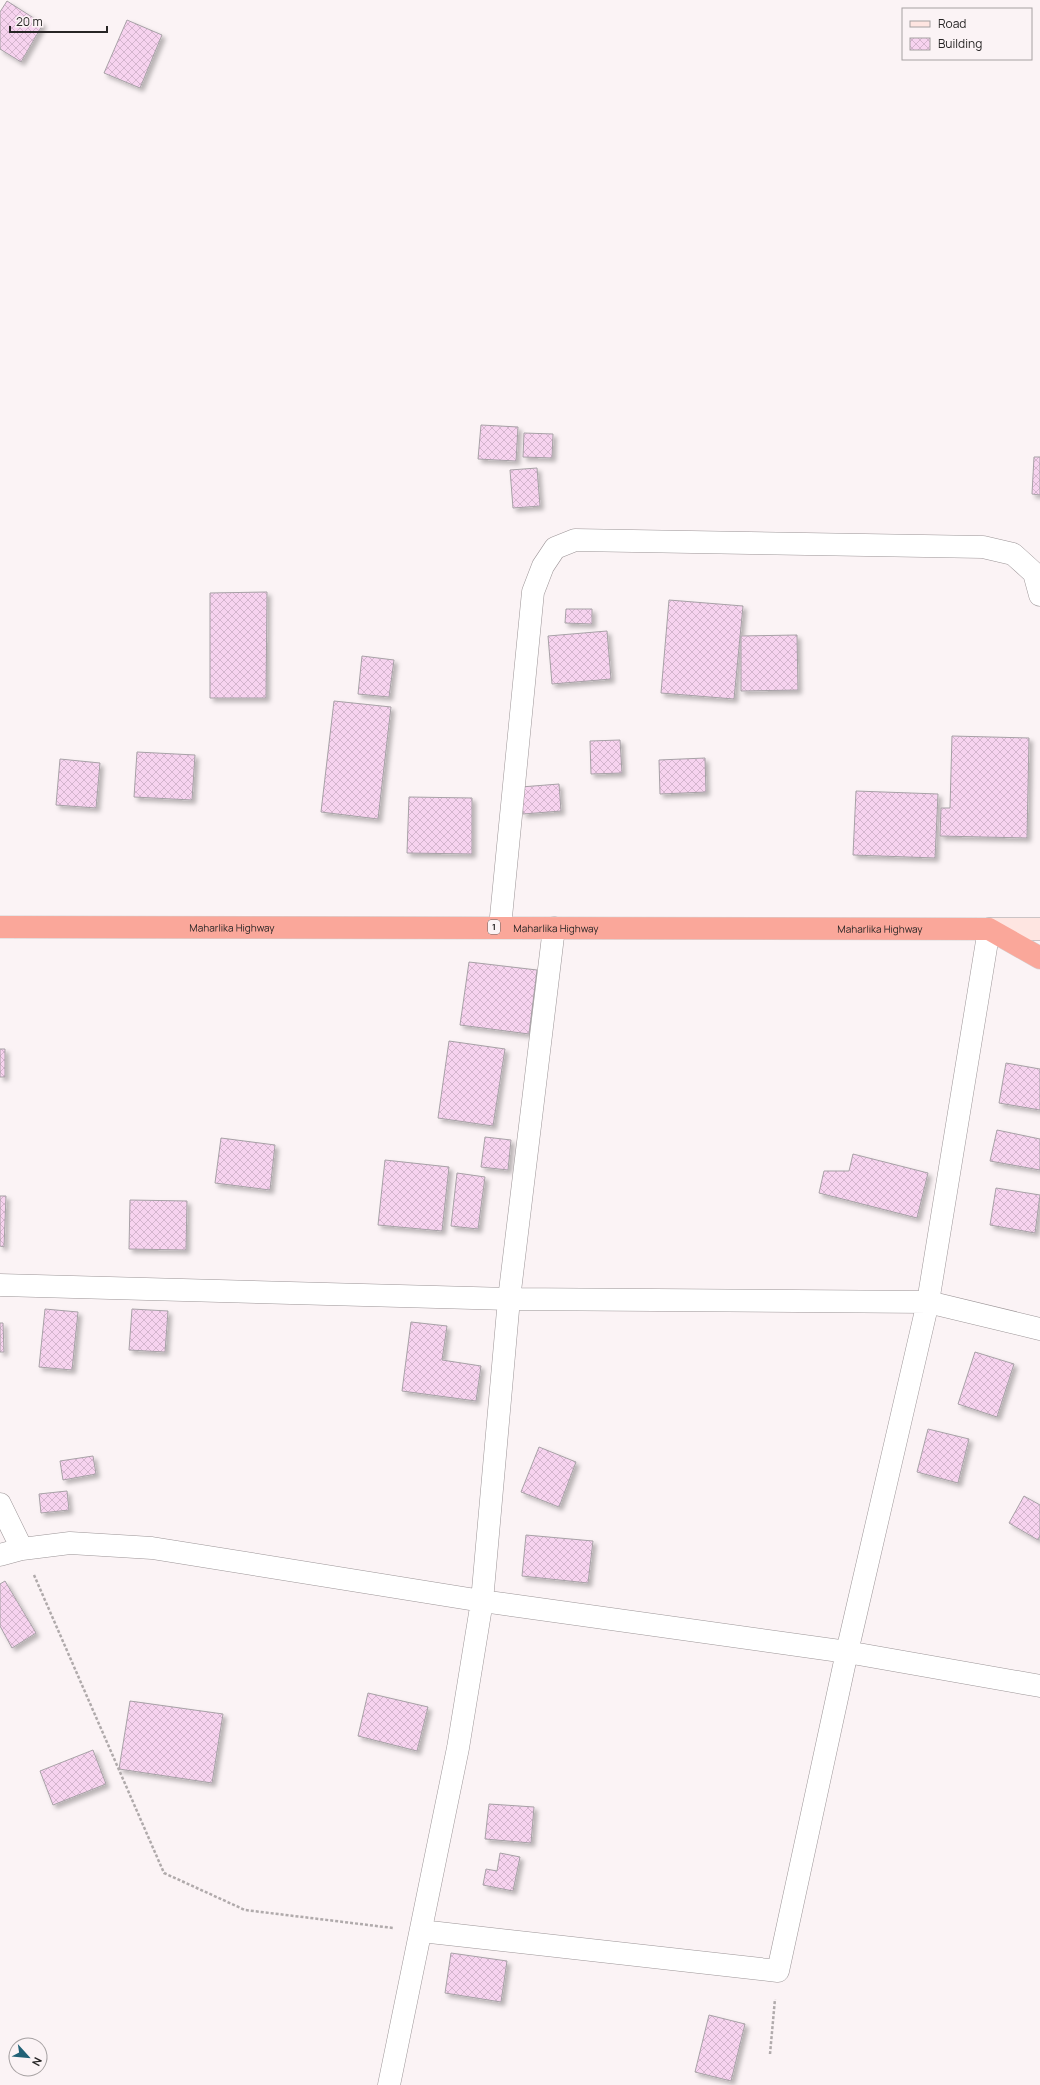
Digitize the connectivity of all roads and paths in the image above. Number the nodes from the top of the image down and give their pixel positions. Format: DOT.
graph roads {
  1 [pos="1040,595"];
  2 [pos="0,927"];
  3 [pos="500,927"];
  4 [pos="554,928"];
  5 [pos="989,929"];
  6 [pos="1040,929"];
  7 [pos="1040,958"];
  8 [pos="0,1285"];
  9 [pos="509,1298"];
  10 [pos="928,1302"];
  11 [pos="1040,1329"];
  12 [pos="0,1504"];
  13 [pos="22,1549"];
  14 [pos="0,1555"];
  15 [pos="482,1601"];
  16 [pos="846,1652"];
  17 [pos="1040,1686"];
  18 [pos="421,1931"];
  19 [pos="778,1971"];
  20 [pos="770,2054"];
  21 [pos="389,2085"];
  1 -- 3 [label="street"];
  2 -- 3 [label="highway, Maharlika Highway / 1"];
  3 -- 4 [label="highway, Maharlika Highway / 1"];
  4 -- 5 [label="highway, Maharlika Highway / 1"];
  4 -- 9 [label="street"];
  5 -- 6 [label="main road, Maharlika Highway / 1"];
  5 -- 7 [label="highway"];
  5 -- 10 [label="street"];
  8 -- 9 [label="street"];
  9 -- 10 [label="street"];
  9 -- 15 [label="street"];
  10 -- 11 [label="street"];
  10 -- 16 [label="street"];
  12 -- 13 [label="street"];
  13 -- 14 [label="street"];
  13 -- 15 [label="street"];
  13 -- 18 [label="path"];
  15 -- 16 [label="street"];
  15 -- 18 [label="street"];
  16 -- 17 [label="street"];
  16 -- 19 [label="street"];
  18 -- 19 [label="street"];
  18 -- 21 [label="street"];
  19 -- 20 [label="path"];
}
